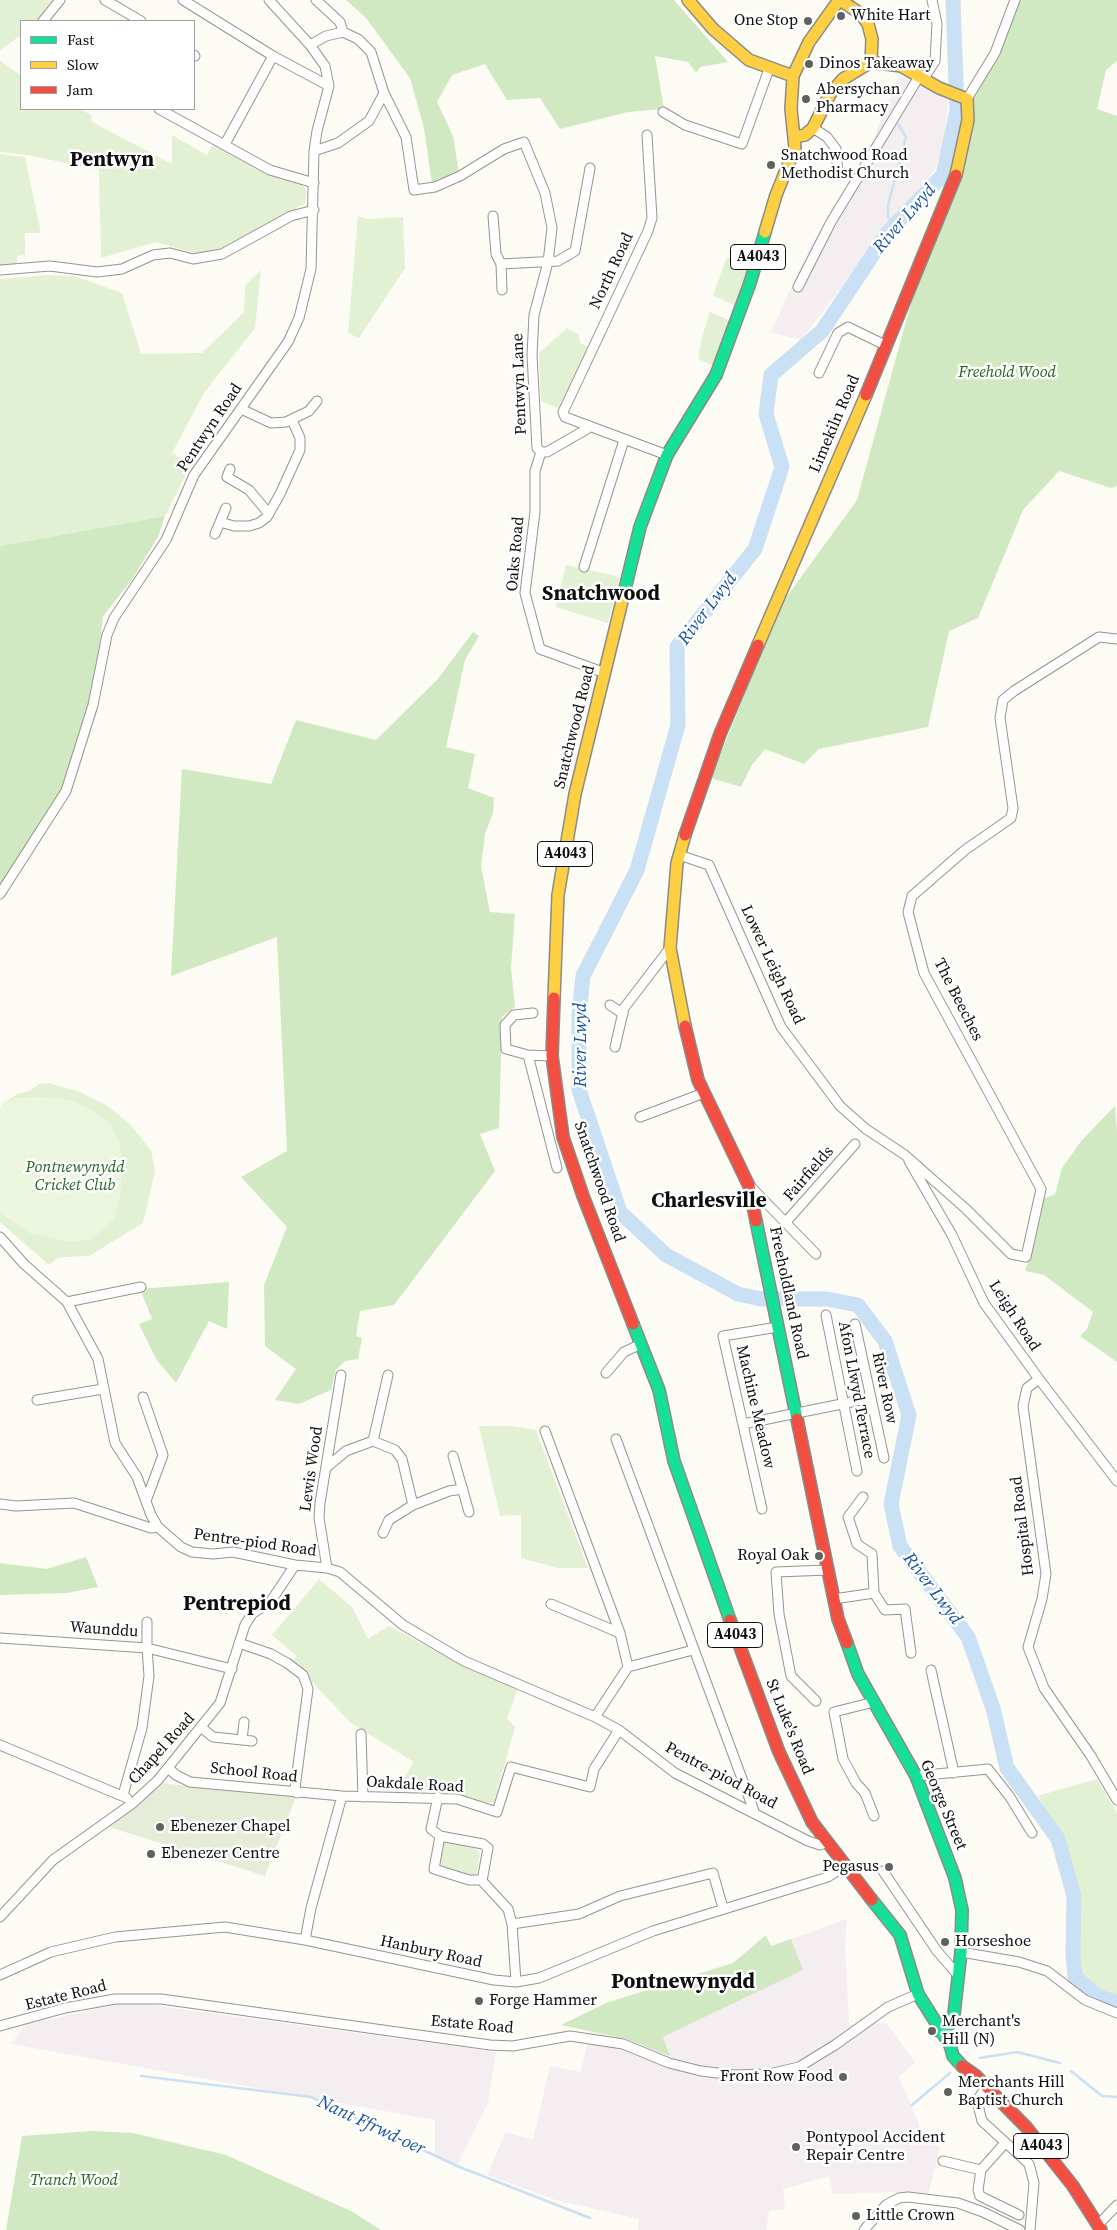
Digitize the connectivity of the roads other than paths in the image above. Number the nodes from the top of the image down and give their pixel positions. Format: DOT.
graph roads {
  1 [pos="60,0"];
  2 [pos="106,0"];
  3 [pos="184,0"];
  4 [pos="269,0"];
  5 [pos="316,0"];
  6 [pos="688,0"];
  7 [pos="839,0"];
  8 [pos="932,0"];
  9 [pos="1015,0"];
  10 [pos="44,20"];
  11 [pos="139,20"];
  12 [pos="343,32"];
  13 [pos="310,45"];
  14 [pos="274,56"];
  15 [pos="871,62"];
  16 [pos="769,69"];
  17 [pos="793,76"];
  18 [pos="922,76"];
  19 [pos="329,86"];
  20 [pos="384,93"];
  21 [pos="962,96"];
  22 [pos="161,110"];
  23 [pos="663,112"];
  24 [pos="813,128"];
  25 [pos="647,135"];
  26 [pos="794,137"];
  27 [pos="225,144"];
  28 [pos="314,152"];
  29 [pos="590,168"];
  30 [pos="838,175"];
  31 [pos="314,183"];
  32 [pos="314,210"];
  33 [pos="493,216"];
  34 [pos="548,262"];
  35 [pos="501,264"];
  36 [pos="3,269"];
  37 [pos="798,287"];
  38 [pos="502,290"];
  39 [pos="887,346"];
  40 [pos="820,373"];
  41 [pos="317,401"];
  42 [pos="241,409"];
  43 [pos="292,420"];
  44 [pos="588,425"];
  45 [pos="624,440"];
  46 [pos="541,452"];
  47 [pos="667,455"];
  48 [pos="230,469"];
  49 [pos="226,508"];
  50 [pos="269,514"];
  51 [pos="220,522"];
  52 [pos="215,534"];
  53 [pos="584,567"];
  54 [pos="1117,639"];
  55 [pos="605,673"];
  56 [pos="679,855"];
  57 [pos="0,894"];
  58 [pos="670,948"];
  59 [pos="610,1005"];
  60 [pos="533,1013"];
  61 [pos="623,1014"];
  62 [pos="615,1047"];
  63 [pos="528,1055"];
  64 [pos="552,1056"];
  65 [pos="704,1093"];
  66 [pos="640,1117"];
  67 [pos="855,1144"];
  68 [pos="905,1155"];
  69 [pos="557,1168"];
  70 [pos="750,1186"];
  71 [pos="785,1224"];
  72 [pos="0,1236"];
  73 [pos="816,1254"];
  74 [pos="141,1287"];
  75 [pos="67,1302"];
  76 [pos="826,1315"];
  77 [pos="855,1324"];
  78 [pos="778,1327"];
  79 [pos="641,1344"];
  80 [pos="606,1373"];
  81 [pos="341,1375"];
  82 [pos="388,1375"];
  83 [pos="1039,1379"];
  84 [pos="103,1389"];
  85 [pos="143,1397"];
  86 [pos="871,1398"];
  87 [pos="37,1400"];
  88 [pos="843,1404"];
  89 [pos="796,1414"];
  90 [pos="743,1424"];
  91 [pos="545,1431"];
  92 [pos="616,1439"];
  93 [pos="373,1441"];
  94 [pos="453,1456"];
  95 [pos="884,1458"];
  96 [pos="327,1467"];
  97 [pos="858,1470"];
  98 [pos="1117,1481"];
  99 [pos="463,1488"];
  100 [pos="862,1497"];
  101 [pos="146,1500"];
  102 [pos="0,1504"];
  103 [pos="413,1505"];
  104 [pos="762,1509"];
  105 [pos="469,1512"];
  106 [pos="161,1529"];
  107 [pos="383,1533"];
  108 [pos="295,1565"];
  109 [pos="327,1568"];
  110 [pos="828,1570"];
  111 [pos="874,1593"];
  112 [pos="834,1599"];
  113 [pos="551,1604"];
  114 [pos="147,1622"];
  115 [pos="620,1633"];
  116 [pos="0,1638"];
  117 [pos="239,1643"];
  118 [pos="147,1648"];
  119 [pos="693,1650"];
  120 [pos="911,1653"];
  121 [pos="628,1667"];
  122 [pos="232,1669"];
  123 [pos="931,1670"];
  124 [pos="816,1701"];
  125 [pos="874,1702"];
  126 [pos="595,1716"];
  127 [pos="244,1722"];
  128 [pos="202,1728"];
  129 [pos="619,1730"];
  130 [pos="361,1734"];
  131 [pos="0,1745"];
  132 [pos="168,1768"];
  133 [pos="954,1772"];
  134 [pos="916,1776"];
  135 [pos="297,1793"];
  136 [pos="123,1795"];
  137 [pos="342,1796"];
  138 [pos="362,1796"];
  139 [pos="438,1797"];
  140 [pos="1117,1800"];
  141 [pos="133,1802"];
  142 [pos="754,1811"];
  143 [pos="874,1816"];
  144 [pos="1032,1833"];
  145 [pos="440,1836"];
  146 [pos="827,1842"];
  147 [pos="845,1866"];
  148 [pos="883,1871"];
  149 [pos="482,1880"];
  150 [pos="723,1908"];
  151 [pos="0,1917"];
  152 [pos="512,1924"];
  153 [pos="304,1940"];
  154 [pos="960,1952"];
  155 [pos="957,1974"];
  156 [pos="0,1975"];
  157 [pos="516,1982"];
  158 [pos="918,1994"];
  159 [pos="1117,2013"];
  160 [pos="0,2026"];
  161 [pos="939,2031"];
  162 [pos="986,2087"];
  163 [pos="1005,2143"];
  164 [pos="943,2161"];
  165 [pos="981,2170"];
  166 [pos="1117,2205"];
  167 [pos="1019,2215"];
  168 [pos="1100,2228"];
  169 [pos="864,2230"];
  170 [pos="1020,2230"];
  171 [pos="1030,2230"];
  1 -- 10 [label="street"];
  2 -- 11 [label="street"];
  3 -- 14 [label="street"];
  4 -- 13 [label="street"];
  5 -- 12 [label="street"];
  6 -- 16 [label="main road"];
  7 -- 15 [label="main road"];
  7 -- 17 [label="main road, A4043"];
  8 -- 18 [label="street"];
  9 -- 21 [label="street"];
  12 -- 13 [label="street"];
  12 -- 20 [label="street"];
  13 -- 19 [label="street"];
  14 -- 19 [label="street"];
  14 -- 27 [label="street"];
  15 -- 18 [label="main road"];
  15 -- 24 [label="main road"];
  16 -- 17 [label="main road"];
  16 -- 23 [label="street"];
  17 -- 26 [label="main road, A4043"];
  18 -- 21 [label="main road"];
  18 -- 37 [label="street"];
  19 -- 28 [label="street, Pentwyn Road"];
  20 -- 28 [label="street"];
  20 -- 34 [label="street, Pentwyn Lane"];
  21 -- 39 [label="main road, Limekiln Road"];
  22 -- 27 [label="street"];
  24 -- 26 [label="main road"];
  24 -- 30 [label="street"];
  25 -- 44 [label="street, North Road"];
  26 -- 47 [label="main road, Snatchwood Road / A4043"];
  27 -- 31 [label="street"];
  28 -- 31 [label="street, Pentwyn Road"];
  29 -- 34 [label="street"];
  31 -- 32 [label="street, Pentwyn Road"];
  32 -- 36 [label="street"];
  32 -- 42 [label="street, Pentwyn Road"];
  33 -- 35 [label="street"];
  34 -- 35 [label="street"];
  34 -- 46 [label="street, Pentwyn Lane"];
  35 -- 38 [label="street"];
  39 -- 40 [label="street"];
  39 -- 56 [label="main road, Limekiln Road"];
  41 -- 43 [label="street"];
  42 -- 43 [label="street"];
  42 -- 57 [label="street, Pentwyn Road"];
  43 -- 50 [label="street"];
  44 -- 45 [label="street"];
  44 -- 46 [label="street"];
  45 -- 47 [label="street"];
  45 -- 53 [label="street"];
  46 -- 55 [label="street, Oaks Road"];
  47 -- 55 [label="main road, Snatchwood Road / A4043"];
  48 -- 50 [label="street"];
  49 -- 51 [label="street"];
  50 -- 51 [label="street"];
  51 -- 52 [label="street"];
  54 -- 68 [label="street, The Beeches"];
  55 -- 64 [label="main road, Snatchwood Road / A4043"];
  56 -- 58 [label="main road, Freeholdland Road"];
  56 -- 68 [label="street, Lower Leigh Road"];
  58 -- 61 [label="street"];
  58 -- 65 [label="main road, Freeholdland Road"];
  59 -- 61 [label="street"];
  60 -- 63 [label="street"];
  61 -- 62 [label="street"];
  63 -- 64 [label="street"];
  63 -- 69 [label="street"];
  64 -- 79 [label="main road, Snatchwood Road / A4043"];
  65 -- 66 [label="street"];
  65 -- 70 [label="main road, Freeholdland Road"];
  67 -- 71 [label="street, Fairfields"];
  68 -- 83 [label="street, Leigh Road"];
  70 -- 71 [label="street"];
  70 -- 78 [label="main road, Freeholdland Road"];
  71 -- 73 [label="street"];
  72 -- 75 [label="street, Pentre-piod Road"];
  74 -- 75 [label="street"];
  75 -- 84 [label="street, Pentre-piod Road"];
  76 -- 88 [label="street, Afon Llwyd Terrace"];
  77 -- 86 [label="street, River Row"];
  78 -- 89 [label="main road, Freeholdland Road"];
  78 -- 90 [label="street, Machine Meadow"];
  79 -- 80 [label="street"];
  79 -- 146 [label="main road, St Luke's Road / A4043"];
  81 -- 96 [label="street, Lewis Wood"];
  82 -- 93 [label="street"];
  83 -- 98 [label="street, Leigh Road"];
  83 -- 140 [label="street, Hospital Road"];
  84 -- 87 [label="street"];
  84 -- 101 [label="street, Pentre-piod Road"];
  85 -- 101 [label="street"];
  86 -- 88 [label="street"];
  86 -- 95 [label="street, River Row"];
  88 -- 89 [label="street"];
  88 -- 97 [label="street, Afon Llwyd Terrace"];
  89 -- 90 [label="street"];
  89 -- 110 [label="main road, Freeholdland Road"];
  90 -- 104 [label="street, Machine Meadow"];
  91 -- 115 [label="street"];
  92 -- 119 [label="street"];
  93 -- 96 [label="street"];
  93 -- 103 [label="street"];
  94 -- 99 [label="street"];
  96 -- 109 [label="street, Lewis Wood"];
  99 -- 103 [label="street"];
  99 -- 105 [label="street"];
  100 -- 111 [label="street"];
  101 -- 106 [label="street, Pentre-piod Road"];
  102 -- 106 [label="street"];
  103 -- 107 [label="street"];
  106 -- 108 [label="street, Pentre-piod Road"];
  108 -- 109 [label="street, Pentre-piod Road"];
  108 -- 117 [label="street, Chapel Road"];
  109 -- 126 [label="street, Pentre-piod Road"];
  110 -- 112 [label="main road, Freeholdland Road"];
  110 -- 124 [label="street"];
  111 -- 112 [label="street"];
  111 -- 120 [label="street"];
  112 -- 125 [label="main road, George Street"];
  113 -- 115 [label="street"];
  114 -- 118 [label="street"];
  115 -- 121 [label="street"];
  116 -- 118 [label="street, Waunddu"];
  117 -- 122 [label="street, Chapel Road"];
  117 -- 135 [label="street"];
  118 -- 122 [label="street"];
  118 -- 136 [label="street, Waunddu"];
  119 -- 121 [label="street"];
  119 -- 142 [label="street"];
  121 -- 126 [label="street"];
  122 -- 128 [label="street, Chapel Road"];
  123 -- 133 [label="street"];
  125 -- 134 [label="main road, George Street"];
  125 -- 143 [label="street"];
  126 -- 129 [label="street, Pentre-piod Road"];
  127 -- 128 [label="street"];
  128 -- 132 [label="street, Chapel Road"];
  129 -- 139 [label="street, Oakdale Road"];
  129 -- 142 [label="street, Pentre-piod Road"];
  130 -- 138 [label="street"];
  131 -- 136 [label="street"];
  132 -- 135 [label="street, School Road"];
  132 -- 141 [label="street, Chapel Road"];
  133 -- 134 [label="street"];
  133 -- 144 [label="street"];
  134 -- 154 [label="main road, George Street"];
  135 -- 137 [label="street, School Road"];
  136 -- 141 [label="street"];
  137 -- 138 [label="street, Oakdale Road"];
  137 -- 153 [label="street"];
  138 -- 139 [label="street, Oakdale Road"];
  139 -- 145 [label="street"];
  141 -- 151 [label="street, Chapel Road"];
  142 -- 146 [label="street, Pentre-piod Road"];
  145 -- 149 [label="street"];
  145 -- 149 [label="street"];
  146 -- 147 [label="main road, St Luke's Road / A4043"];
  147 -- 150 [label="street, Hanbury Road"];
  147 -- 158 [label="main road, St Luke's Road / A4043"];
  148 -- 155 [label="street"];
  149 -- 152 [label="street"];
  150 -- 152 [label="street"];
  150 -- 157 [label="street, Hanbury Road"];
  152 -- 157 [label="street"];
  153 -- 156 [label="street, Hanbury Road"];
  153 -- 157 [label="street, Hanbury Road"];
  154 -- 155 [label="main road, George Street"];
  154 -- 159 [label="street"];
  155 -- 161 [label="main road, George Street"];
  158 -- 160 [label="street, Estate Road"];
  158 -- 161 [label="main road, St Luke's Road / A4043"];
  161 -- 162 [label="main road, St Luke's Road / A4043"];
  162 -- 163 [label="street"];
  162 -- 168 [label="main road, St Luke's Road / A4043"];
  163 -- 165 [label="street"];
  163 -- 171 [label="street"];
  164 -- 165 [label="street"];
  165 -- 167 [label="street"];
  166 -- 168 [label="street"];
  169 -- 170 [label="street"];
}
